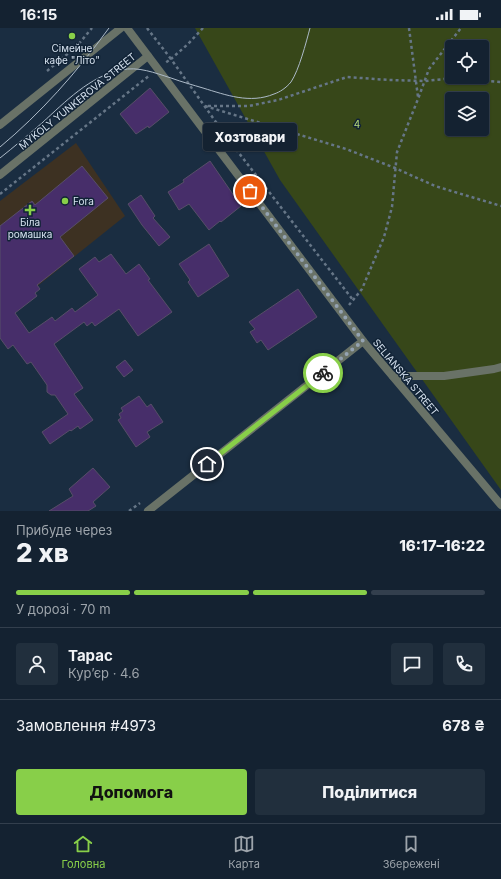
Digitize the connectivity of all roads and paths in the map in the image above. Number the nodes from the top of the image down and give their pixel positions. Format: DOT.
graph roads {
  1 [pos="92,28"];
  2 [pos="121,28"];
  3 [pos="127,28"];
  4 [pos="147,28"];
  5 [pos="203,28"];
  6 [pos="409,28"];
  7 [pos="461,28"];
  8 [pos="148,56"];
  9 [pos="171,59"];
  10 [pos="158,69"];
  11 [pos="43,74"];
  12 [pos="416,81"];
  13 [pos="425,81"];
  14 [pos="501,82"];
  15 [pos="418,99"];
  16 [pos="197,102"];
  17 [pos="204,106"];
  18 [pos="0,125"];
  19 [pos="395,168"];
  20 [pos="0,176"];
  21 [pos="0,194"];
  22 [pos="501,206"];
  23 [pos="353,300"];
  24 [pos="342,313"];
  25 [pos="363,341"];
  26 [pos="501,367"];
  27 [pos="393,376"];
  28 [pos="501,506"];
  29 [pos="148,511"];
  1 -- 11 [label="path"];
  2 -- 18 [label="street"];
  3 -- 8 [label="street, SELIANSKA STREET"];
  4 -- 9 [label="path"];
  5 -- 9 [label="path"];
  6 -- 12 [label="path"];
  7 -- 13 [label="path"];
  8 -- 10 [label="street, SELIANSKA STREET"];
  8 -- 20 [label="street, MYKOLY YUNKEROVA STREET"];
  9 -- 10 [label="path"];
  9 -- 17 [label="path"];
  10 -- 21 [label="path"];
  10 -- 24 [label="street, SELIANSKA STREET"];
  12 -- 13 [label="path"];
  12 -- 15 [label="path"];
  12 -- 17 [label="path"];
  13 -- 14 [label="path"];
  13 -- 15 [label="path"];
  15 -- 19 [label="path"];
  16 -- 17 [label="path"];
  17 -- 19 [label="path"];
  17 -- 23 [label="path"];
  19 -- 22 [label="path"];
  19 -- 23 [label="path"];
  23 -- 24 [label="path"];
  24 -- 25 [label="street, SELIANSKA STREET"];
  25 -- 27 [label="street, SELIANSKA STREET"];
  25 -- 29 [label="street"];
  26 -- 27 [label="street"];
  27 -- 28 [label="street, SELIANSKA STREET"];
}
